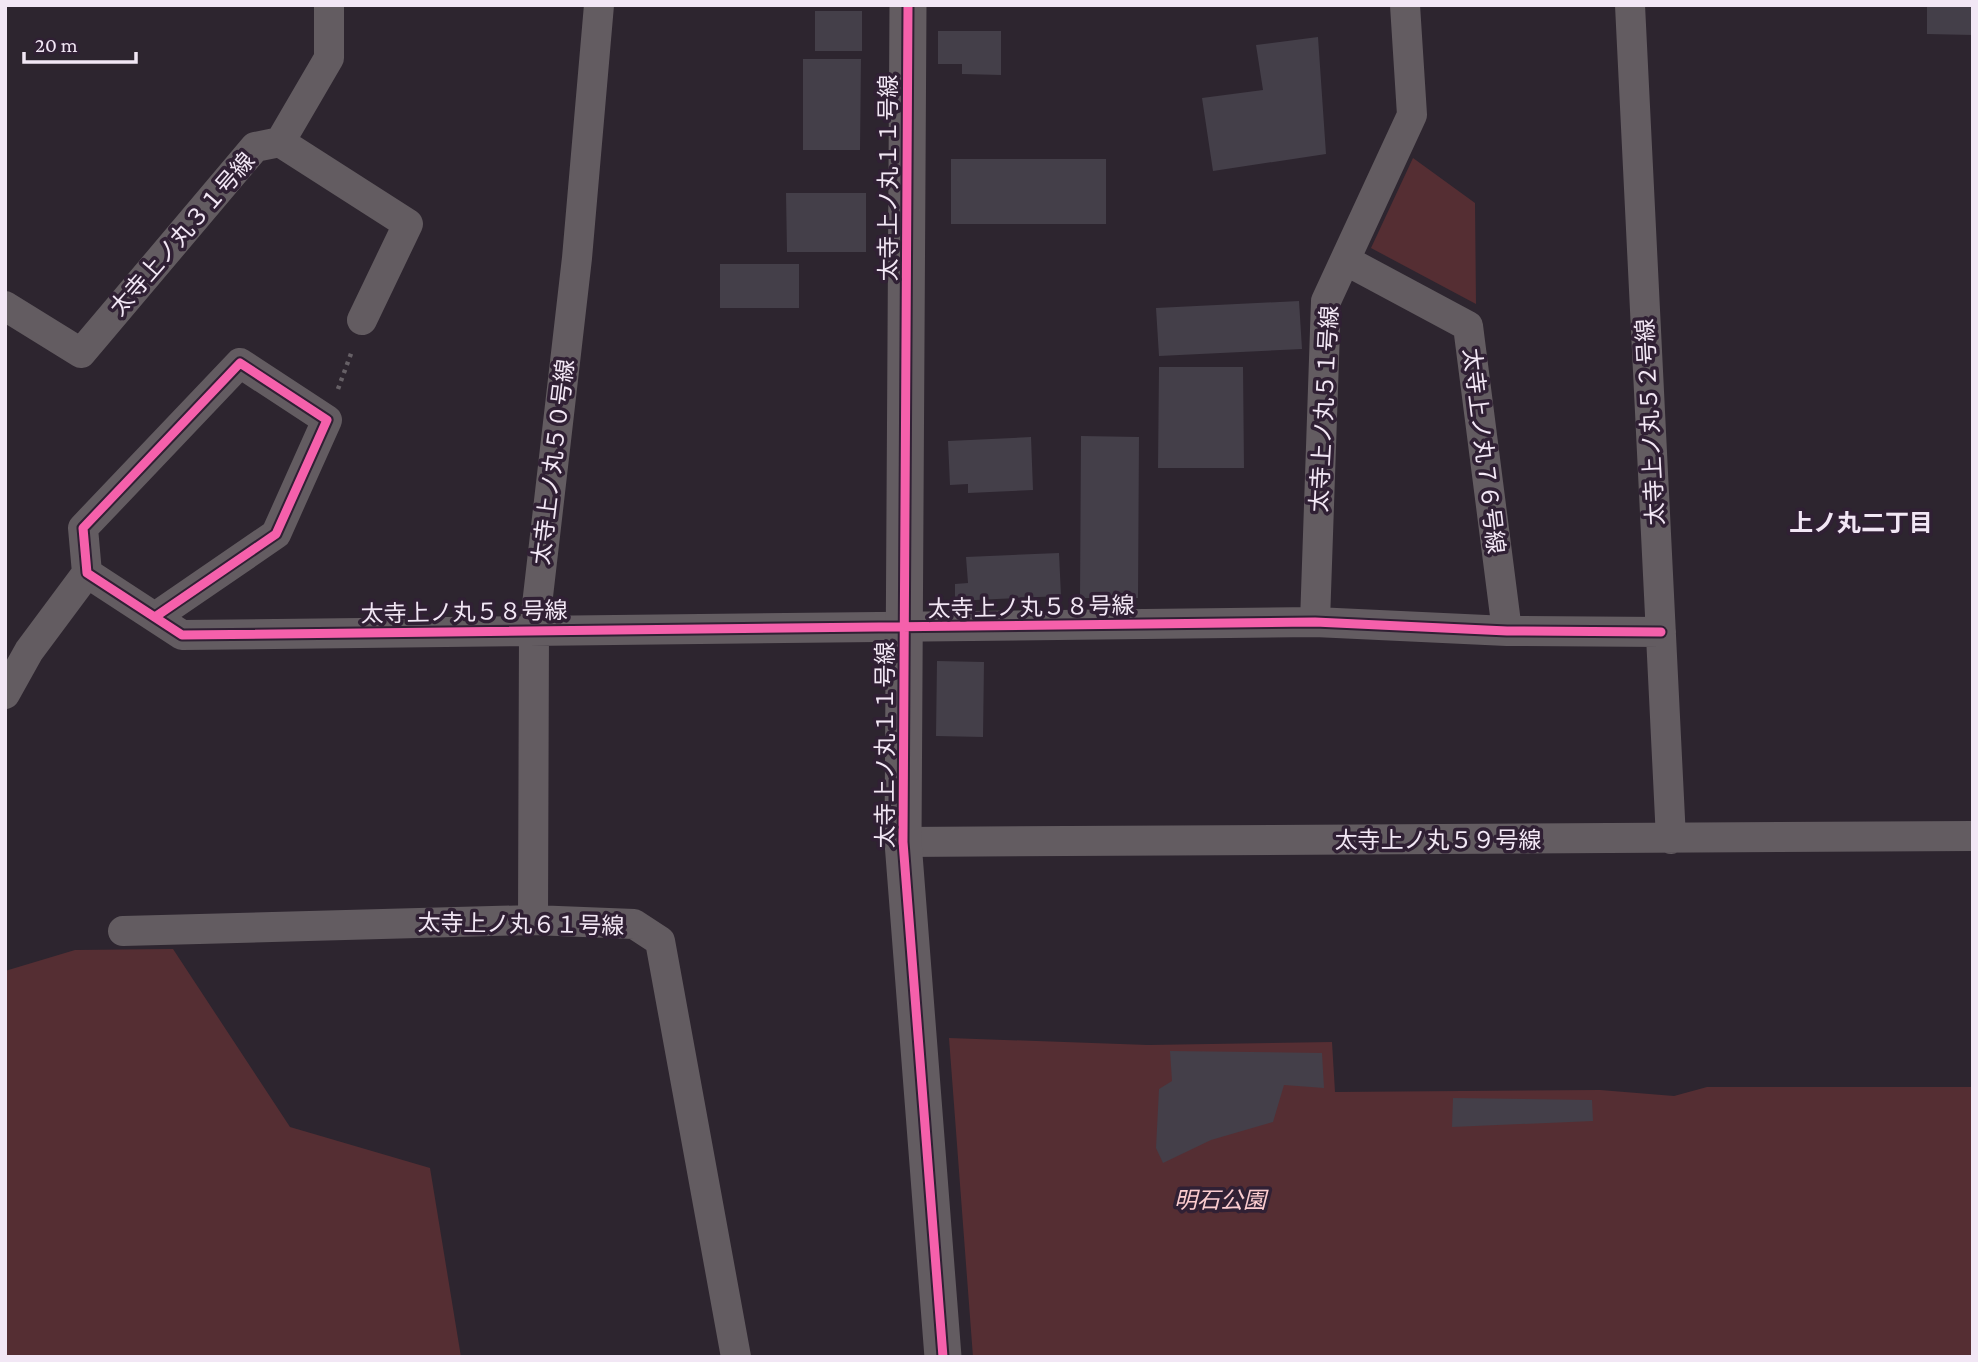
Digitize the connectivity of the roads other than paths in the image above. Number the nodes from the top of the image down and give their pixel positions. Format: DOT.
graph roads {
  1 [pos="329,5"];
  2 [pos="599,5"];
  3 [pos="908,5"];
  4 [pos="1405,5"];
  5 [pos="1630,5"];
  6 [pos="280,142"];
  7 [pos="1345,260"];
  8 [pos="5,306"];
  9 [pos="362,320"];
  10 [pos="87,573"];
  11 [pos="155,617"];
  12 [pos="1314,622"];
  13 [pos="905,629"];
  14 [pos="534,631"];
  15 [pos="1507,631"];
  16 [pos="1661,632"];
  17 [pos="5,694"];
  18 [pos="1973,836"];
  19 [pos="1671,839"];
  20 [pos="903,842"];
  21 [pos="533,920"];
  22 [pos="123,931"];
  23 [pos="736,1357"];
  24 [pos="943,1357"];
  1 -- 6 [label="street, 太寺上ノ丸３１号線"];
  2 -- 14 [label="street, 太寺上ノ丸５０号線"];
  3 -- 13 [label="street, 太寺上ノ丸１１号線"];
  4 -- 7 [label="street, 太寺上ノ丸５１号線"];
  5 -- 16 [label="street, 太寺上ノ丸５２号線"];
  6 -- 8 [label="street, 太寺上ノ丸３１号線"];
  6 -- 9 [label="street"];
  7 -- 12 [label="street, 太寺上ノ丸５１号線"];
  7 -- 15 [label="street, 太寺上ノ丸７６号線"];
  10 -- 11 [label="street, 太寺上ノ丸５８号線"];
  10 -- 11 [label="street"];
  10 -- 17 [label="street"];
  11 -- 14 [label="street, 太寺上ノ丸５８号線"];
  12 -- 13 [label="street, 太寺上ノ丸５８号線"];
  12 -- 15 [label="street, 太寺上ノ丸５８号線"];
  13 -- 14 [label="street, 太寺上ノ丸５８号線"];
  13 -- 20 [label="street, 太寺上ノ丸１１号線"];
  14 -- 21 [label="street, 太寺上ノ丸５０号線"];
  15 -- 16 [label="street, 太寺上ノ丸５８号線"];
  16 -- 19 [label="street, 太寺上ノ丸５２号線"];
  18 -- 19 [label="street, 太寺上ノ丸５９号線"];
  19 -- 20 [label="street, 太寺上ノ丸５９号線"];
  20 -- 24 [label="street, 太寺上ノ丸１１号線"];
  21 -- 22 [label="street, 太寺上ノ丸６１号線"];
  21 -- 23 [label="street, 太寺上ノ丸６１号線"];
}
